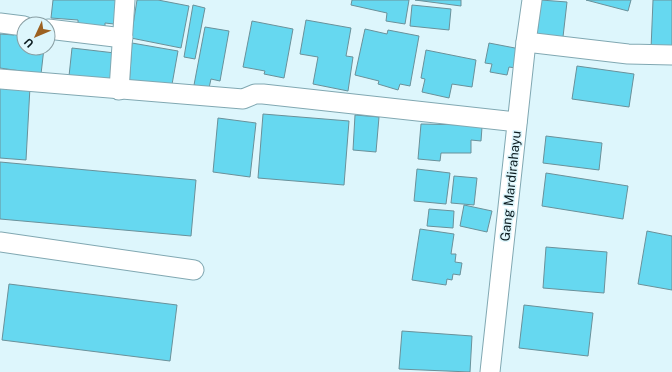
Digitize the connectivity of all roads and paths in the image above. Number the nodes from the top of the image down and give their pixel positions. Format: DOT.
graph roads {
  1 [pos="125,0"];
  2 [pos="532,0"];
  3 [pos="0,22"];
  4 [pos="16,25"];
  5 [pos="56,30"];
  6 [pos="122,38"];
  7 [pos="526,42"];
  8 [pos="672,55"];
  9 [pos="0,79"];
  10 [pos="119,90"];
  11 [pos="517,122"];
  12 [pos="0,242"];
  13 [pos="194,270"];
  14 [pos="490,372"];
  1 -- 6 [label="street"];
  2 -- 7 [label="street, Gang Mardirahayu"];
  3 -- 4 [label="street"];
  5 -- 6 [label="street"];
  6 -- 10 [label="street"];
  7 -- 8 [label="street"];
  7 -- 11 [label="street, Gang Mardirahayu"];
  9 -- 10 [label="street"];
  10 -- 11 [label="street"];
  11 -- 14 [label="street, Gang Mardirahayu"];
  12 -- 13 [label="street"];
}
